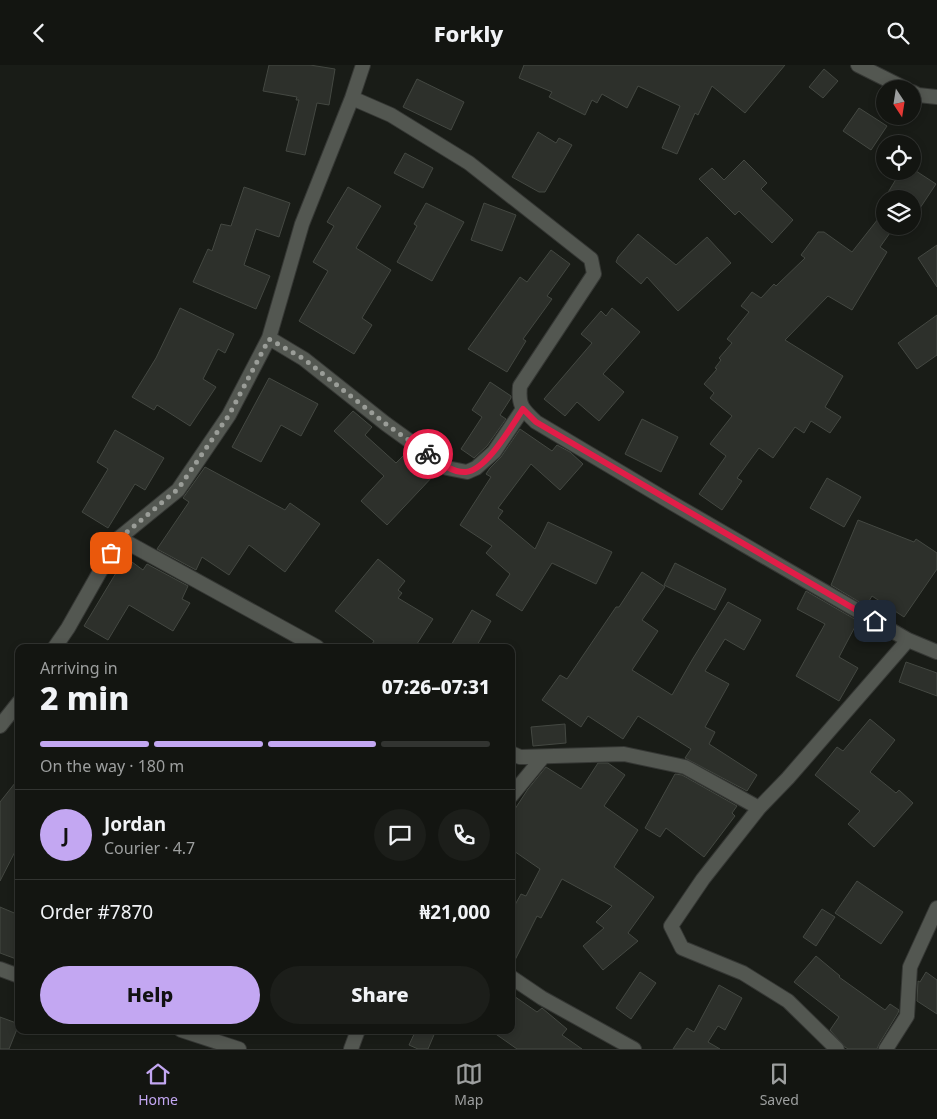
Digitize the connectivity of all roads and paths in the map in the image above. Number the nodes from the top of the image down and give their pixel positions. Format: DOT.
graph roads {
  1 [pos="363,65"];
  2 [pos="858,65"];
  3 [pos="888,80"];
  4 [pos="921,95"];
  5 [pos="937,97"];
  6 [pos="352,99"];
  7 [pos="269,339"];
  8 [pos="523,409"];
  9 [pos="120,538"];
  10 [pos="908,640"];
  11 [pos="57,644"];
  12 [pos="312,644"];
  13 [pos="937,652"];
  14 [pos="15,711"];
  15 [pos="0,727"];
  16 [pos="515,755"];
  17 [pos="543,757"];
  18 [pos="515,791"];
  19 [pos="760,808"];
  20 [pos="937,908"];
  21 [pos="0,969"];
  22 [pos="15,975"];
  23 [pos="515,980"];
  24 [pos="193,1034"];
  25 [pos="357,1034"];
  26 [pos="239,1049"];
  27 [pos="351,1049"];
  28 [pos="634,1049"];
  29 [pos="837,1049"];
  30 [pos="886,1049"];
  1 -- 6 [label="street"];
  2 -- 3 [label="street"];
  4 -- 5 [label="street"];
  6 -- 7 [label="street"];
  6 -- 8 [label="street"];
  7 -- 8 [label="street"];
  7 -- 9 [label="street"];
  8 -- 10 [label="street"];
  9 -- 11 [label="street"];
  9 -- 12 [label="street"];
  10 -- 13 [label="street"];
  10 -- 19 [label="street"];
  14 -- 15 [label="street"];
  16 -- 17 [label="street"];
  17 -- 18 [label="street"];
  17 -- 19 [label="street"];
  19 -- 29 [label="street"];
  20 -- 30 [label="street"];
  21 -- 22 [label="street"];
  23 -- 28 [label="street"];
  24 -- 26 [label="street"];
  25 -- 27 [label="street"];
}
